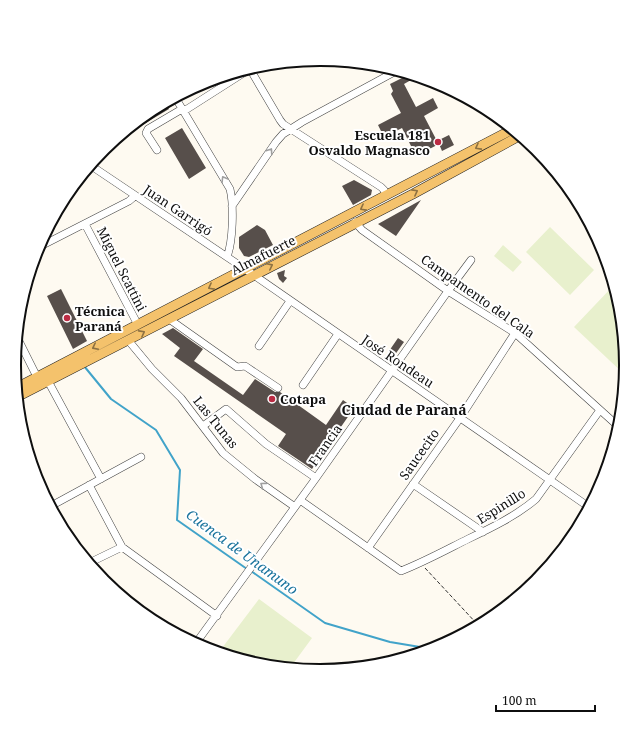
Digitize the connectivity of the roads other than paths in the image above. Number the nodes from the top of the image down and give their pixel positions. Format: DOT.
graph roads {
  1 [pos="255,73"];
  2 [pos="390,74"];
  3 [pos="236,78"];
  4 [pos="178,102"];
  5 [pos="183,110"];
  6 [pos="291,129"];
  7 [pos="508,132"];
  8 [pos="515,138"];
  9 [pos="157,150"];
  10 [pos="94,168"];
  11 [pos="135,196"];
  12 [pos="386,196"];
  13 [pos="232,206"];
  14 [pos="355,222"];
  15 [pos="85,224"];
  16 [pos="47,243"];
  17 [pos="227,257"];
  18 [pos="471,260"];
  19 [pos="245,269"];
  20 [pos="253,275"];
  21 [pos="448,291"];
  22 [pos="290,301"];
  23 [pos="169,319"];
  24 [pos="138,325"];
  25 [pos="515,333"];
  26 [pos="338,334"];
  27 [pos="128,340"];
  28 [pos="22,346"];
  29 [pos="259,346"];
  30 [pos="392,371"];
  31 [pos="38,377"];
  32 [pos="48,381"];
  33 [pos="22,385"];
  34 [pos="303,385"];
  35 [pos="278,388"];
  36 [pos="23,394"];
  37 [pos="600,410"];
  38 [pos="460,418"];
  39 [pos="613,422"];
  40 [pos="203,426"];
  41 [pos="141,457"];
  42 [pos="316,478"];
  43 [pos="101,479"];
  44 [pos="550,480"];
  45 [pos="413,484"];
  46 [pos="89,485"];
  47 [pos="300,500"];
  48 [pos="55,504"];
  49 [pos="584,504"];
  50 [pos="295,507"];
  51 [pos="483,532"];
  52 [pos="122,547"];
  53 [pos="368,548"];
  54 [pos="94,561"];
  55 [pos="217,616"];
  56 [pos="200,638"];
  1 -- 6 [label="street"];
  2 -- 6 [label="street"];
  3 -- 5 [label="street"];
  4 -- 5 [label="street"];
  5 -- 9 [label="street"];
  13 -- 5 [label="street, one-way"];
  6 -- 12 [label="street"];
  13 -- 6 [label="street, one-way"];
  7 -- 12 [label="main road, Almafuerte, one-way"];
  14 -- 8 [label="main road, Almafuerte, one-way"];
  10 -- 11 [label="street, Juan Garrigó"];
  11 -- 15 [label="street"];
  11 -- 17 [label="street, Juan Garrigó"];
  12 -- 19 [label="main road, Almafuerte, one-way"];
  13 -- 17 [label="street"];
  20 -- 14 [label="main road, Almafuerte, one-way"];
  14 -- 21 [label="street, Campamento del Cala"];
  15 -- 16 [label="street"];
  15 -- 24 [label="street, Miguel Scattini"];
  17 -- 19 [label="street, Juan Garrigó"];
  18 -- 21 [label="street, Francia"];
  19 -- 20 [label="street, Juan Garrigó"];
  19 -- 24 [label="main road, Almafuerte, one-way"];
  20 -- 22 [label="street, José Rondeau"];
  20 -- 23 [label="main road, Almafuerte"];
  21 -- 25 [label="street, Campamento del Cala"];
  21 -- 30 [label="street, Francia"];
  22 -- 26 [label="street, José Rondeau"];
  22 -- 29 [label="street"];
  27 -- 23 [label="main road, Almafuerte, one-way"];
  23 -- 35 [label="street"];
  24 -- 31 [label="main road, Almafuerte, one-way"];
  25 -- 37 [label="street, Campamento del Cala"];
  25 -- 38 [label="street, Saucecito"];
  26 -- 30 [label="street, José Rondeau"];
  26 -- 34 [label="street"];
  27 -- 32 [label="main road, Almafuerte"];
  27 -- 40 [label="street, Las Tunas"];
  28 -- 31 [label="street"];
  30 -- 38 [label="street, José Rondeau"];
  30 -- 42 [label="street, Francia"];
  31 -- 33 [label="main road, Almafuerte"];
  32 -- 36 [label="main road, Almafuerte"];
  32 -- 43 [label="street"];
  37 -- 39 [label="street, Campamento del Cala"];
  37 -- 44 [label="street, Espinillo"];
  38 -- 44 [label="street, José Rondeau"];
  38 -- 45 [label="street, Saucecito"];
  40 -- 42 [label="street"];
  50 -- 40 [label="street, Las Tunas, one-way"];
  41 -- 43 [label="street"];
  42 -- 47 [label="street, Francia"];
  43 -- 46 [label="street"];
  44 -- 49 [label="street, José Rondeau"];
  44 -- 51 [label="street, Espinillo"];
  45 -- 51 [label="street"];
  45 -- 53 [label="street, Saucecito"];
  46 -- 48 [label="street"];
  46 -- 52 [label="street"];
  47 -- 50 [label="street, Francia"];
  47 -- 53 [label="street"];
  50 -- 55 [label="street, Francia"];
  51 -- 53 [label="street, Espinillo"];
  52 -- 54 [label="street"];
  52 -- 55 [label="street"];
  55 -- 56 [label="street, Francia"];
}
